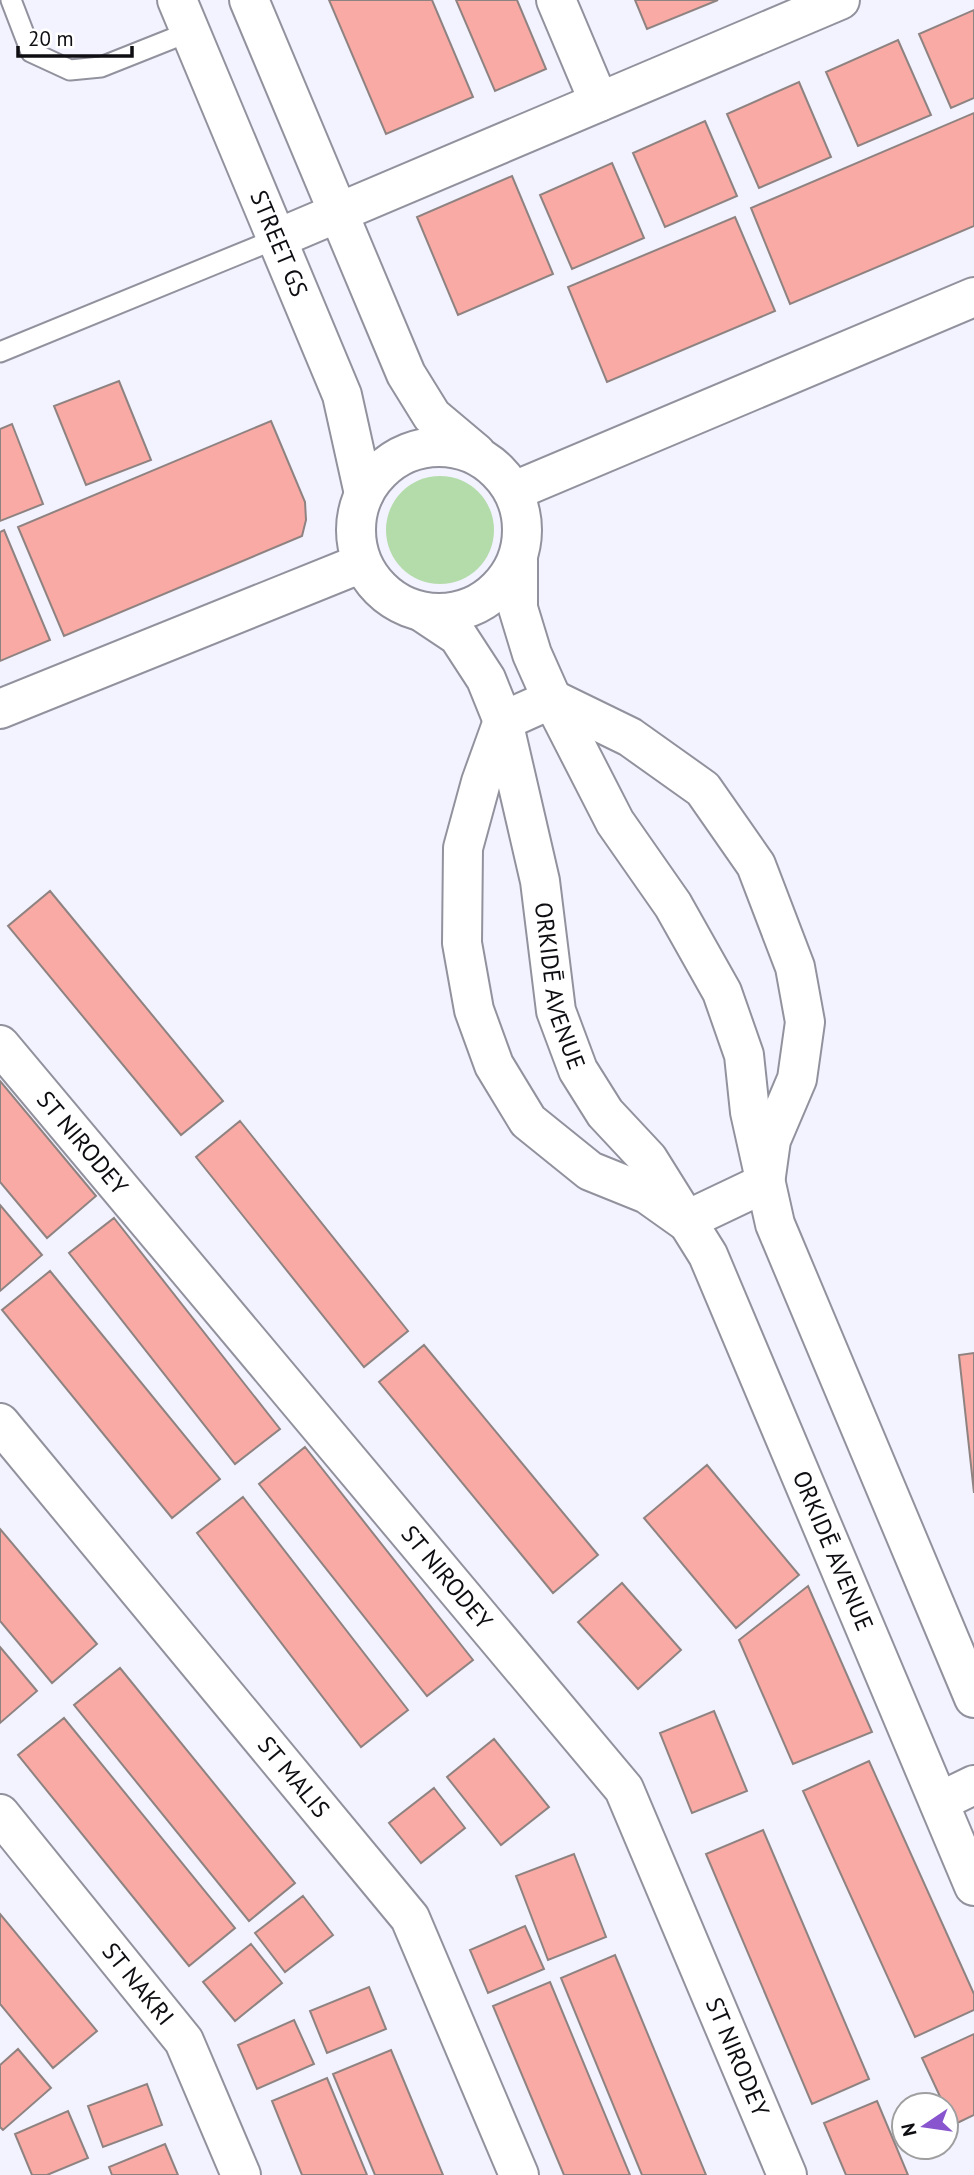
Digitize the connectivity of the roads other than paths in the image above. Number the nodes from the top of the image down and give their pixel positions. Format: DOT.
graph roads {
  1 [pos="11,0"];
  2 [pos="249,0"];
  3 [pos="555,0"];
  4 [pos="840,0"];
  5 [pos="183,16"];
  6 [pos="599,102"];
  7 [pos="338,213"];
  8 [pos="276,239"];
  9 [pos="974,297"];
  10 [pos="0,352"];
  11 [pos="480,457"];
  12 [pos="514,491"];
  13 [pos="364,494"];
  14 [pos="518,560"];
  15 [pos="362,563"];
  16 [pos="422,612"];
  17 [pos="552,699"];
  18 [pos="0,709"];
  19 [pos="503,721"];
  20 [pos="0,1045"];
  21 [pos="765,1183"];
  22 [pos="685,1221"];
  23 [pos="0,1423"];
  24 [pos="974,1698"];
  25 [pos="974,1785"];
  26 [pos="939,1802"];
  27 [pos="0,1814"];
  28 [pos="974,1885"];
  29 [pos="241,2175"];
  30 [pos="519,2175"];
  31 [pos="787,2175"];
  1 -- 5 [label="lane"];
  2 -- 7 [label="street"];
  3 -- 6 [label="street"];
  4 -- 6 [label="street"];
  5 -- 8 [label="street, STREET GS"];
  6 -- 7 [label="street"];
  7 -- 8 [label="street"];
  7 -- 11 [label="street"];
  8 -- 10 [label="lane"];
  8 -- 13 [label="street, STREET GS"];
  9 -- 12 [label="street"];
  11 -- 12 [label="street"];
  11 -- 13 [label="street"];
  12 -- 14 [label="street"];
  13 -- 15 [label="street"];
  14 -- 16 [label="street"];
  14 -- 17 [label="street"];
  15 -- 16 [label="street"];
  15 -- 18 [label="street"];
  16 -- 19 [label="street, ORKIDĒ AVENUE"];
  17 -- 19 [label="street"];
  17 -- 21 [label="street"];
  17 -- 21 [label="street"];
  19 -- 22 [label="street, ORKIDĒ AVENUE"];
  19 -- 22 [label="street, ORKIDĒ AVENUE"];
  20 -- 31 [label="street, ST NIRODEY"];
  21 -- 22 [label="street"];
  21 -- 24 [label="street"];
  22 -- 26 [label="street, ORKIDĒ AVENUE"];
  23 -- 30 [label="street, ST MALIS"];
  25 -- 26 [label="street"];
  26 -- 28 [label="street, ORKIDĒ AVENUE"];
  27 -- 29 [label="street, ST NAKRI"];
}
